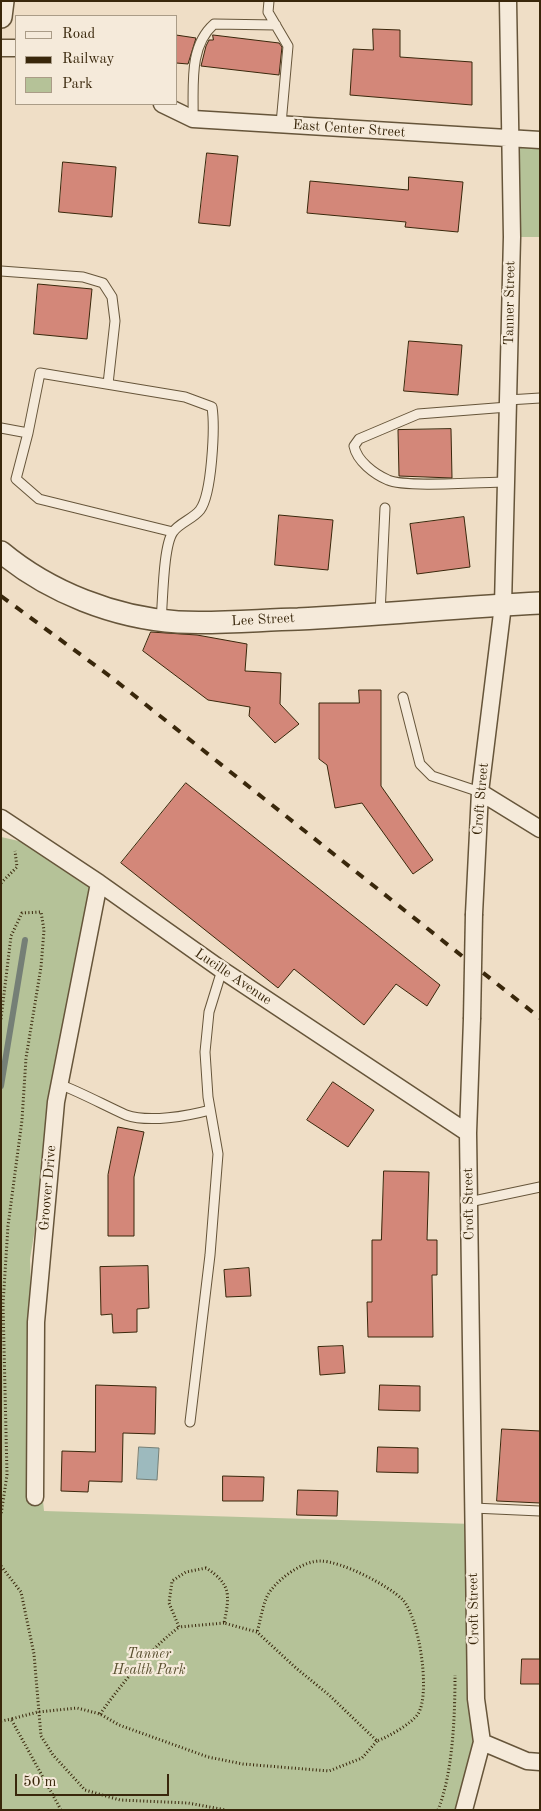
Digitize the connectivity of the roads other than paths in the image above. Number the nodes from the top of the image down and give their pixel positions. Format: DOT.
graph roads {
  1 [pos="3,1"];
  2 [pos="269,1"];
  3 [pos="508,1"];
  4 [pos="1,17"];
  5 [pos="276,26"];
  6 [pos="1,48"];
  7 [pos="15,48"];
  8 [pos="164,105"];
  9 [pos="193,119"];
  10 [pos="281,124"];
  11 [pos="510,139"];
  12 [pos="540,140"];
  13 [pos="1,271"];
  14 [pos="108,384"];
  15 [pos="540,398"];
  16 [pos="508,403"];
  17 [pos="1,428"];
  18 [pos="28,433"];
  19 [pos="506,482"];
  20 [pos="385,508"];
  21 [pos="173,532"];
  22 [pos="1,552"];
  23 [pos="540,603"];
  24 [pos="502,605"];
  25 [pos="380,614"];
  26 [pos="161,620"];
  27 [pos="403,697"];
  28 [pos="480,792"];
  29 [pos="2,821"];
  30 [pos="540,829"];
  31 [pos="99,883"];
  32 [pos="222,970"];
  33 [pos="59,1084"];
  34 [pos="210,1110"];
  35 [pos="468,1133"];
  36 [pos="540,1187"];
  37 [pos="469,1202"];
  38 [pos="190,1422"];
  39 [pos="35,1497"];
  40 [pos="473,1508"];
  41 [pos="540,1511"];
  42 [pos="482,1742"];
  43 [pos="540,1762"];
  44 [pos="464,1810"];
  1 -- 4 [label="street"];
  2 -- 5 [label="lane"];
  3 -- 11 [label="street, Tanner Street"];
  5 -- 9 [label="lane"];
  5 -- 10 [label="lane"];
  6 -- 7 [label="street"];
  8 -- 9 [label="street, East Center Street"];
  9 -- 10 [label="street, East Center Street"];
  10 -- 11 [label="street, East Center Street"];
  11 -- 12 [label="street, East Center Street"];
  11 -- 16 [label="street, Tanner Street"];
  13 -- 14 [label="lane"];
  14 -- 18 [label="lane"];
  14 -- 21 [label="lane"];
  15 -- 16 [label="lane"];
  16 -- 19 [label="street, Tanner Street"];
  16 -- 19 [label="lane"];
  17 -- 18 [label="lane"];
  18 -- 21 [label="lane"];
  19 -- 24 [label="street, Tanner Street"];
  20 -- 25 [label="lane"];
  21 -- 26 [label="lane"];
  22 -- 26 [label="street, Lee Street"];
  23 -- 24 [label="street, Lee Street"];
  24 -- 25 [label="street, Lee Street"];
  24 -- 28 [label="street, Croft Street"];
  25 -- 26 [label="street, Lee Street"];
  27 -- 28 [label="lane"];
  28 -- 30 [label="street"];
  28 -- 35 [label="street, Croft Street, bridge"];
  29 -- 31 [label="street, Lucille Avenue"];
  31 -- 32 [label="street, Lucille Avenue"];
  31 -- 33 [label="street, Groover Drive"];
  32 -- 34 [label="lane"];
  32 -- 35 [label="street, Lucille Avenue"];
  33 -- 34 [label="lane"];
  33 -- 39 [label="street, Groover Drive"];
  34 -- 38 [label="lane"];
  35 -- 37 [label="street, Croft Street"];
  36 -- 37 [label="lane"];
  37 -- 40 [label="street, Croft Street"];
  40 -- 41 [label="lane"];
  40 -- 42 [label="street, Croft Street"];
  42 -- 43 [label="street"];
  42 -- 44 [label="street"];
}
